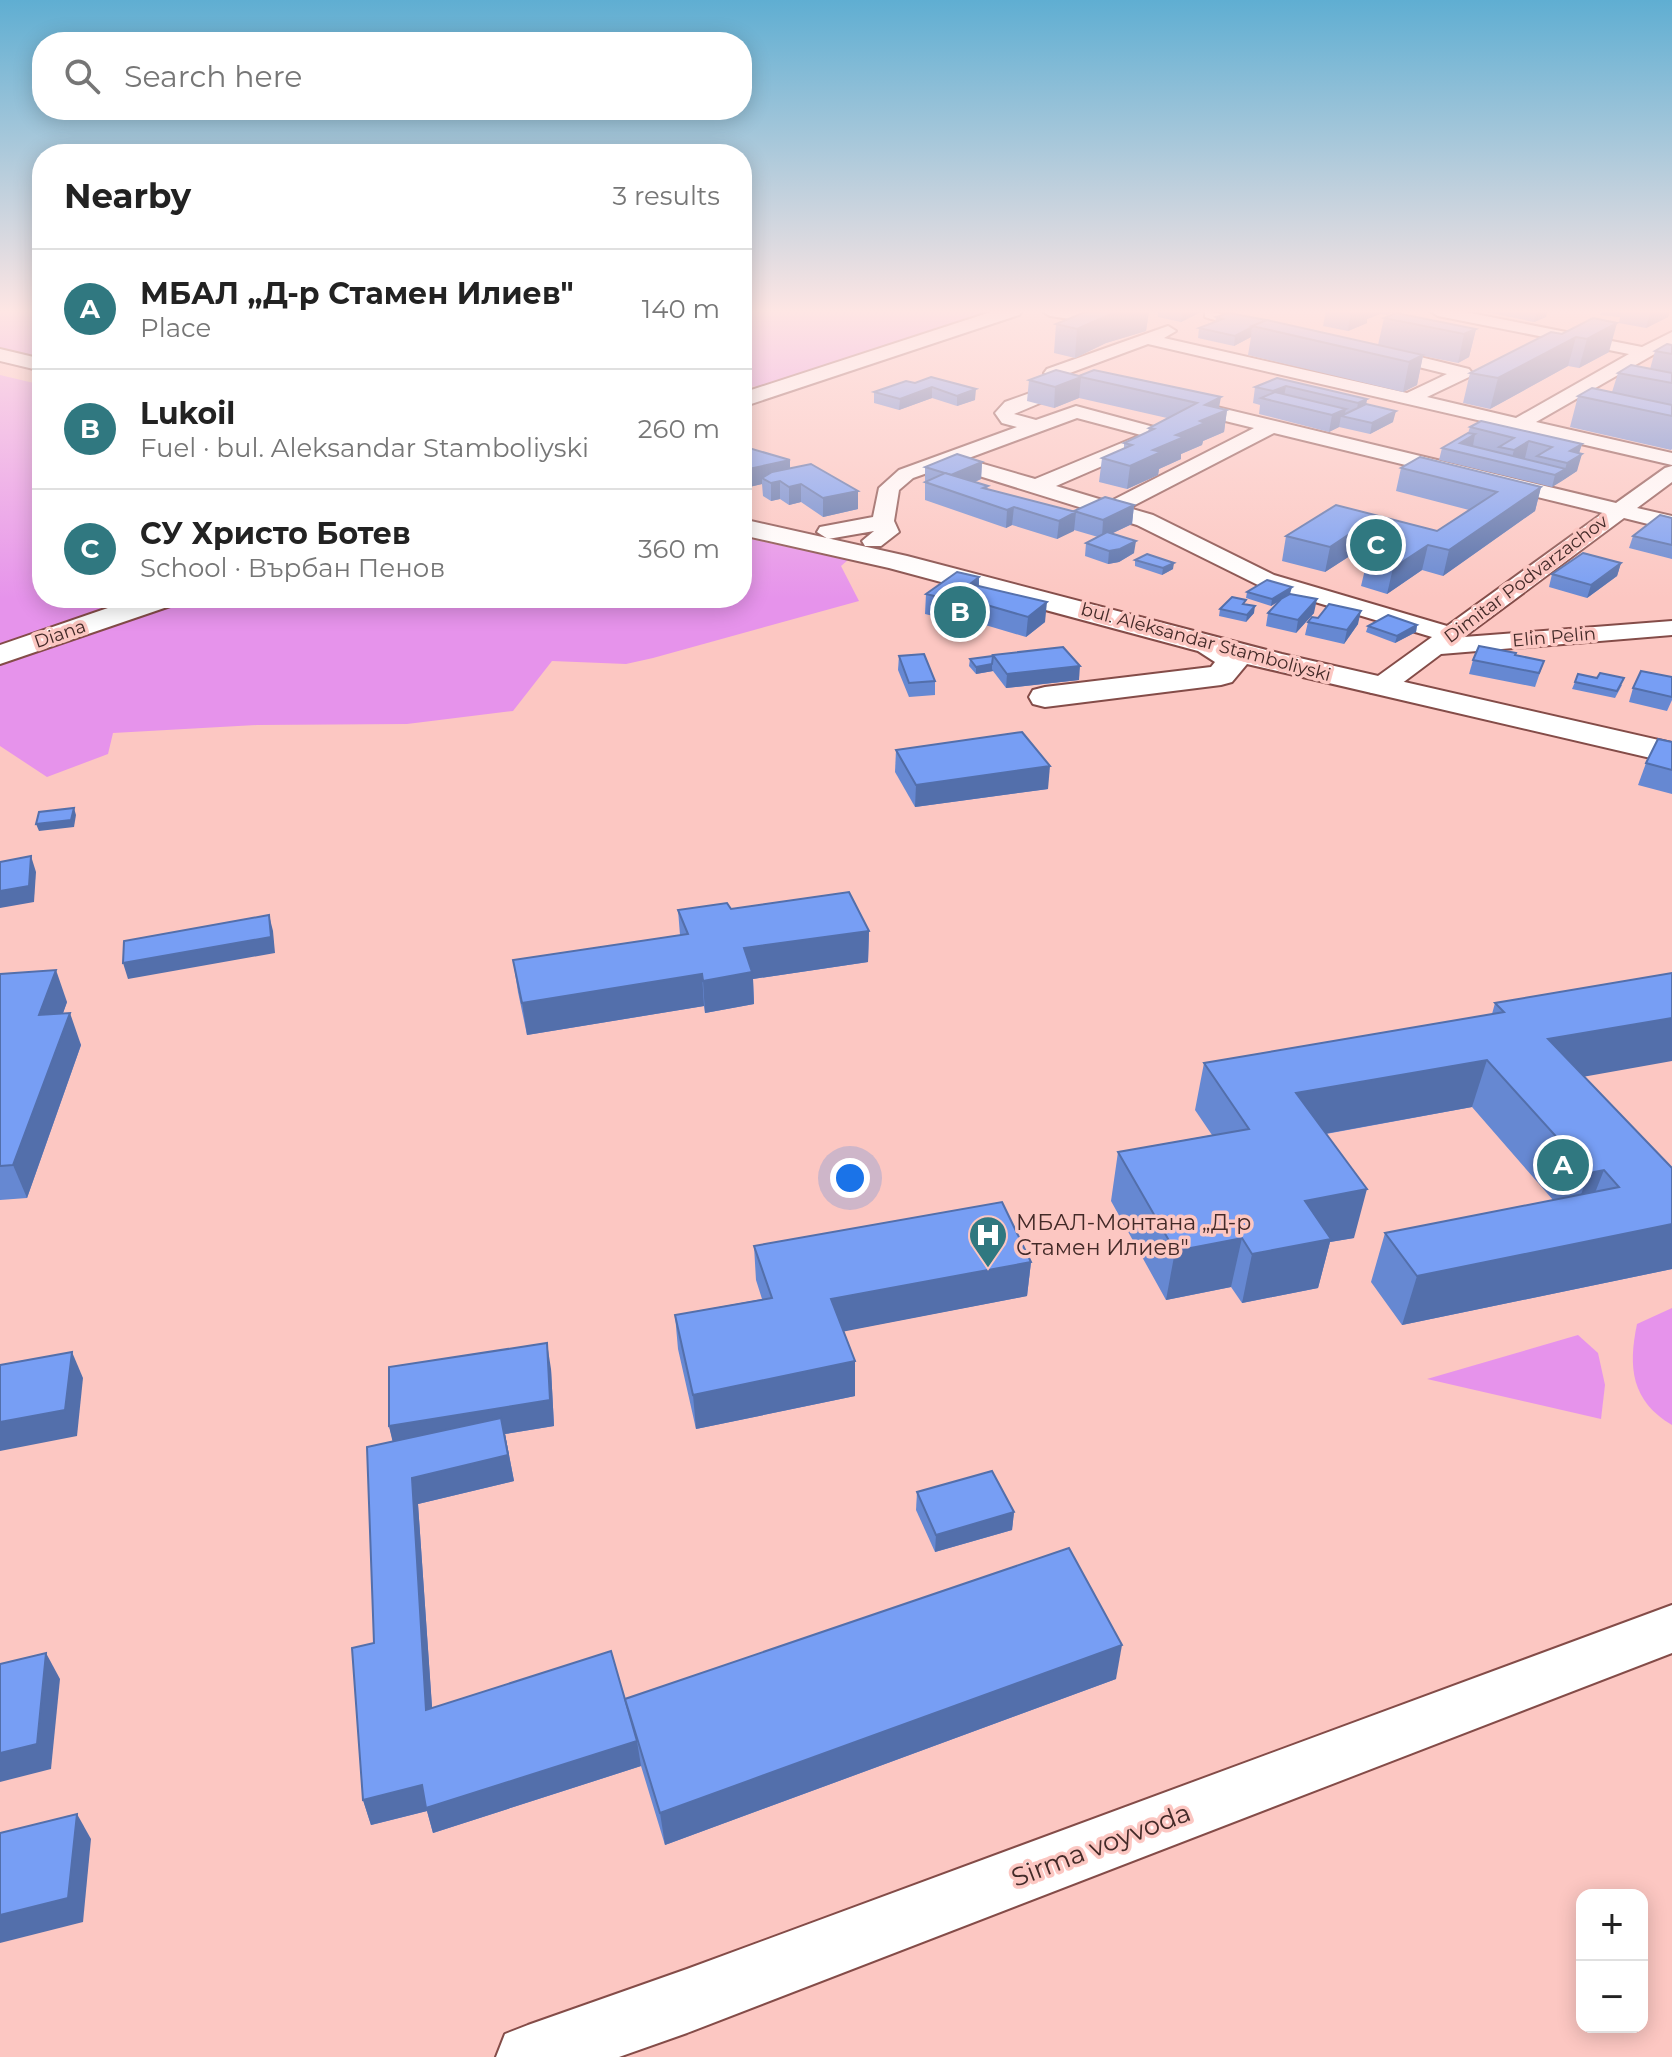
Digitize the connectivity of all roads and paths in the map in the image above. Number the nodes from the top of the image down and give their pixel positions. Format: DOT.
graph roads {
  1 [pos="1011,407"];
  2 [pos="1192,407"];
  3 [pos="1444,407"];
  4 [pos="1548,407"];
  5 [pos="1519,424"];
  6 [pos="1036,426"];
  7 [pos="1272,426"];
  8 [pos="945,459"];
  9 [pos="1672,459"];
  10 [pos="1672,472"];
  11 [pos="1035,487"];
  12 [pos="1111,509"];
  13 [pos="1619,510"];
  14 [pos="752,516"];
  15 [pos="1672,523"];
  16 [pos="755,529"];
  17 [pos="878,531"];
  18 [pos="919,566"];
  19 [pos="1084,597"];
  20 [pos="137,608"];
  21 [pos="1672,628"];
  22 [pos="1444,641"];
  23 [pos="1208,644"];
  24 [pos="0,655"];
  25 [pos="1389,681"];
  26 [pos="1045,697"];
  27 [pos="1672,737"];
  28 [pos="1672,753"];
  29 [pos="1672,1629"];
  30 [pos="528,2057"];
  1 -- 6 [label="street"];
  2 -- 7 [label="street"];
  3 -- 5 [label="street"];
  4 -- 5 [label="street"];
  5 -- 9 [label="street"];
  6 -- 8 [label="street"];
  6 -- 11 [label="street"];
  7 -- 12 [label="street"];
  7 -- 13 [label="street"];
  8 -- 11 [label="street"];
  8 -- 17 [label="street"];
  10 -- 13 [label="street, Dimitar Podvarzachov"];
  11 -- 12 [label="street"];
  12 -- 22 [label="street"];
  13 -- 15 [label="street"];
  13 -- 22 [label="street, Dimitar Podvarzachov"];
  14 -- 17 [label="main road, bul. Aleksandar Stamboliyski"];
  16 -- 17 [label="main road"];
  16 -- 18 [label="main road, bul. Aleksandar Stamboliyski"];
  17 -- 19 [label="main road, bul. Aleksandar Stamboliyski"];
  18 -- 19 [label="main road"];
  18 -- 23 [label="main road, bul. Aleksandar Stamboliyski"];
  19 -- 25 [label="main road, bul. Aleksandar Stamboliyski"];
  20 -- 24 [label="main road, Diana"];
  21 -- 22 [label="street, Elin Pelin"];
  22 -- 25 [label="street, Dimitar Podvarzachov"];
  23 -- 25 [label="main road, bul. Aleksandar Stamboliyski"];
  23 -- 26 [label="main road"];
  25 -- 27 [label="main road, bul. Aleksandar Stamboliyski"];
  25 -- 28 [label="main road, bul. Aleksandar Stamboliyski"];
  29 -- 30 [label="street, Sirma voyvoda"];
}
